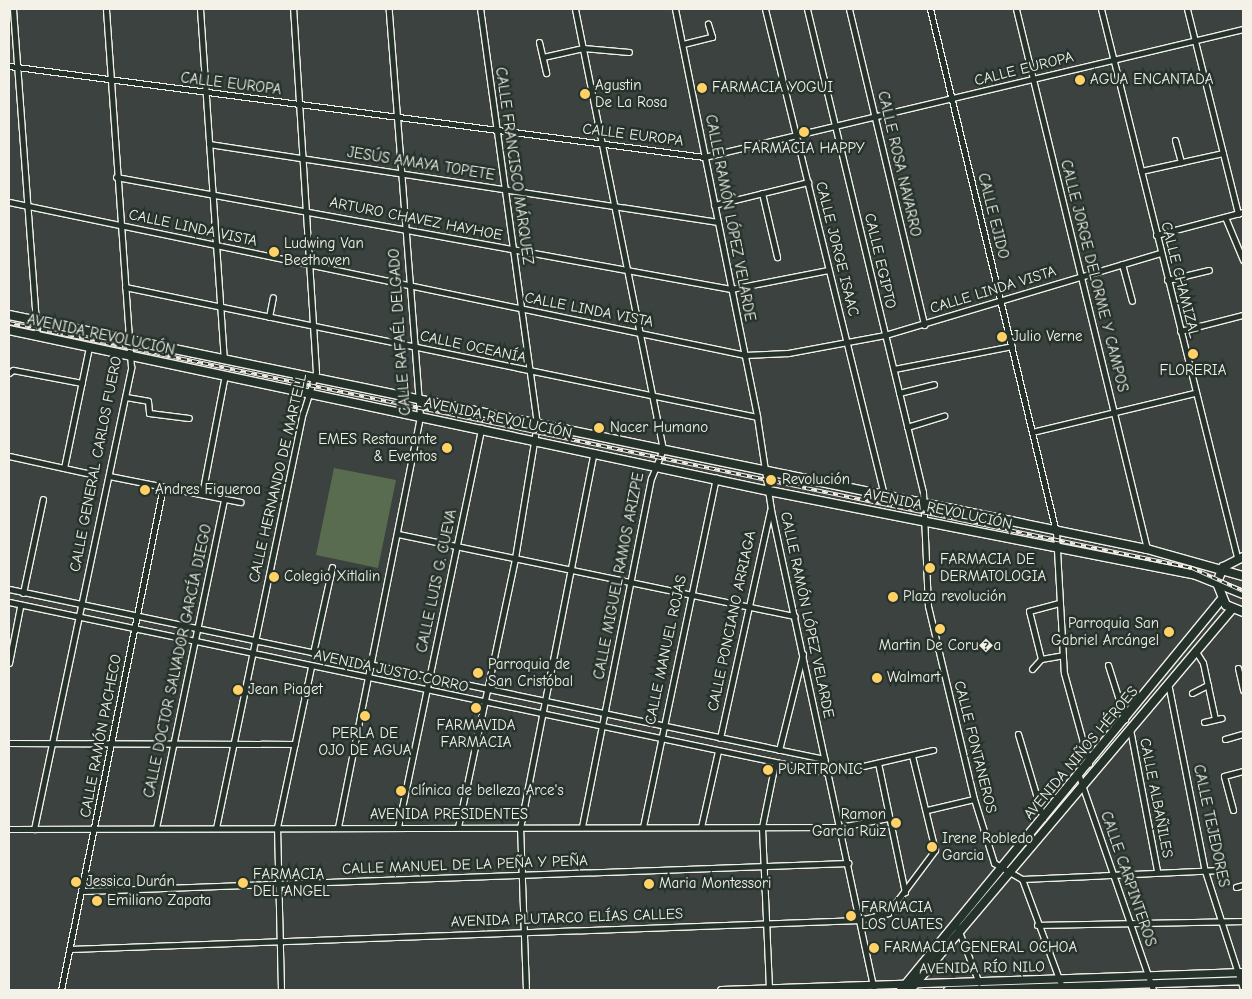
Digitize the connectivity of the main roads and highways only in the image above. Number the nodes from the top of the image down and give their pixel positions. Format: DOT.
graph roads {
  1 [pos="9,314"];
  2 [pos="9,330"];
  3 [pos="1240,557"];
  4 [pos="1223,567"];
  5 [pos="1243,576"];
  6 [pos="1216,583"];
  7 [pos="1243,594"];
  8 [pos="1222,600"];
  9 [pos="1232,609"];
  10 [pos="1243,612"];
  11 [pos="1005,870"];
  12 [pos="1242,976"];
  13 [pos="1150,983"];
  14 [pos="1061,986"];
  15 [pos="908,987"];
  16 [pos="980,987"];
  17 [pos="874,988"];
  18 [pos="721,990"];
  19 [pos="947,990"];
  1 -- 4 [label="main road, AVENIDA REVOLUCIÓN"];
  2 -- 6 [label="main road, AVENIDA REVOLUCIÓN"];
  3 -- 4 [label="main road"];
  4 -- 5 [label="main road, AVENIDA REVOLUCIÓN"];
  4 -- 6 [label="main road"];
  6 -- 7 [label="main road, AVENIDA REVOLUCIÓN"];
  6 -- 8 [label="main road"];
  8 -- 9 [label="main road"];
  8 -- 11 [label="main road, AVENIDA NIÑOS HÉROES"];
  9 -- 10 [label="main road"];
  9 -- 11 [label="main road, AVENIDA NIÑOS HÉROES"];
  11 -- 15 [label="main road, AVENIDA NIÑOS HÉROES"];
  12 -- 13 [label="main road, AVENIDA RÍO NILO"];
  13 -- 14 [label="main road, AVENIDA RÍO NILO"];
  14 -- 16 [label="main road, AVENIDA RÍO NILO"];
  15 -- 16 [label="main road, AVENIDA RÍO NILO"];
  15 -- 17 [label="main road, AVENIDA RÍO NILO"];
  16 -- 19 [label="main road, AVENIDA RÍO NILO"];
  17 -- 18 [label="main road, AVENIDA RÍO NILO"];
}
